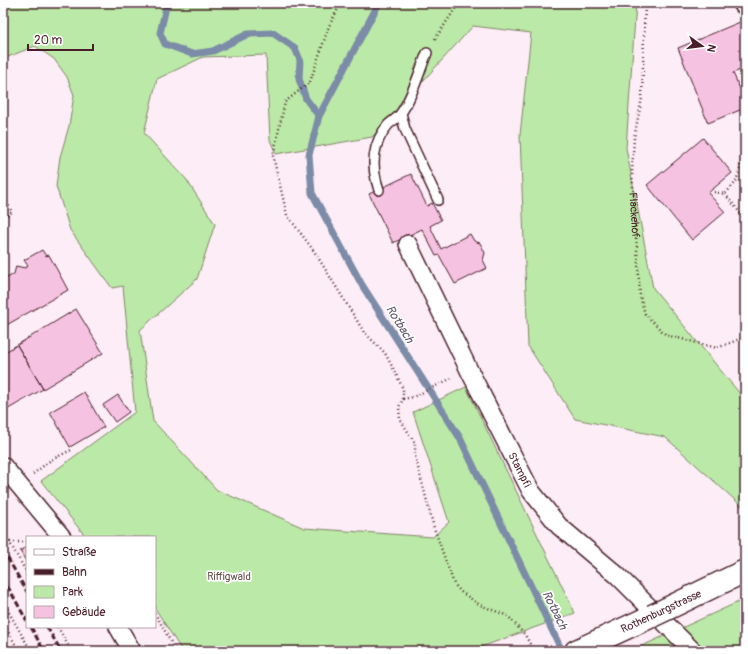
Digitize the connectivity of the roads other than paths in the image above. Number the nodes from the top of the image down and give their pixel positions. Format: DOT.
graph roads {
  1 [pos="427,53"];
  2 [pos="401,113"];
  3 [pos="379,190"];
  4 [pos="438,200"];
  5 [pos="406,241"];
  6 [pos="3,466"];
  7 [pos="61,536"];
  8 [pos="745,571"];
  9 [pos="119,628"];
  10 [pos="132,651"];
  11 [pos="576,651"];
  12 [pos="693,651"];
  1 -- 2 [label="lane"];
  2 -- 3 [label="lane"];
  2 -- 4 [label="lane"];
  5 -- 12 [label="street, Stampfi"];
  6 -- 7 [label="street"];
  8 -- 11 [label="main road, Rothenburgstrasse, bridge"];
  9 -- 10 [label="street"];
}
